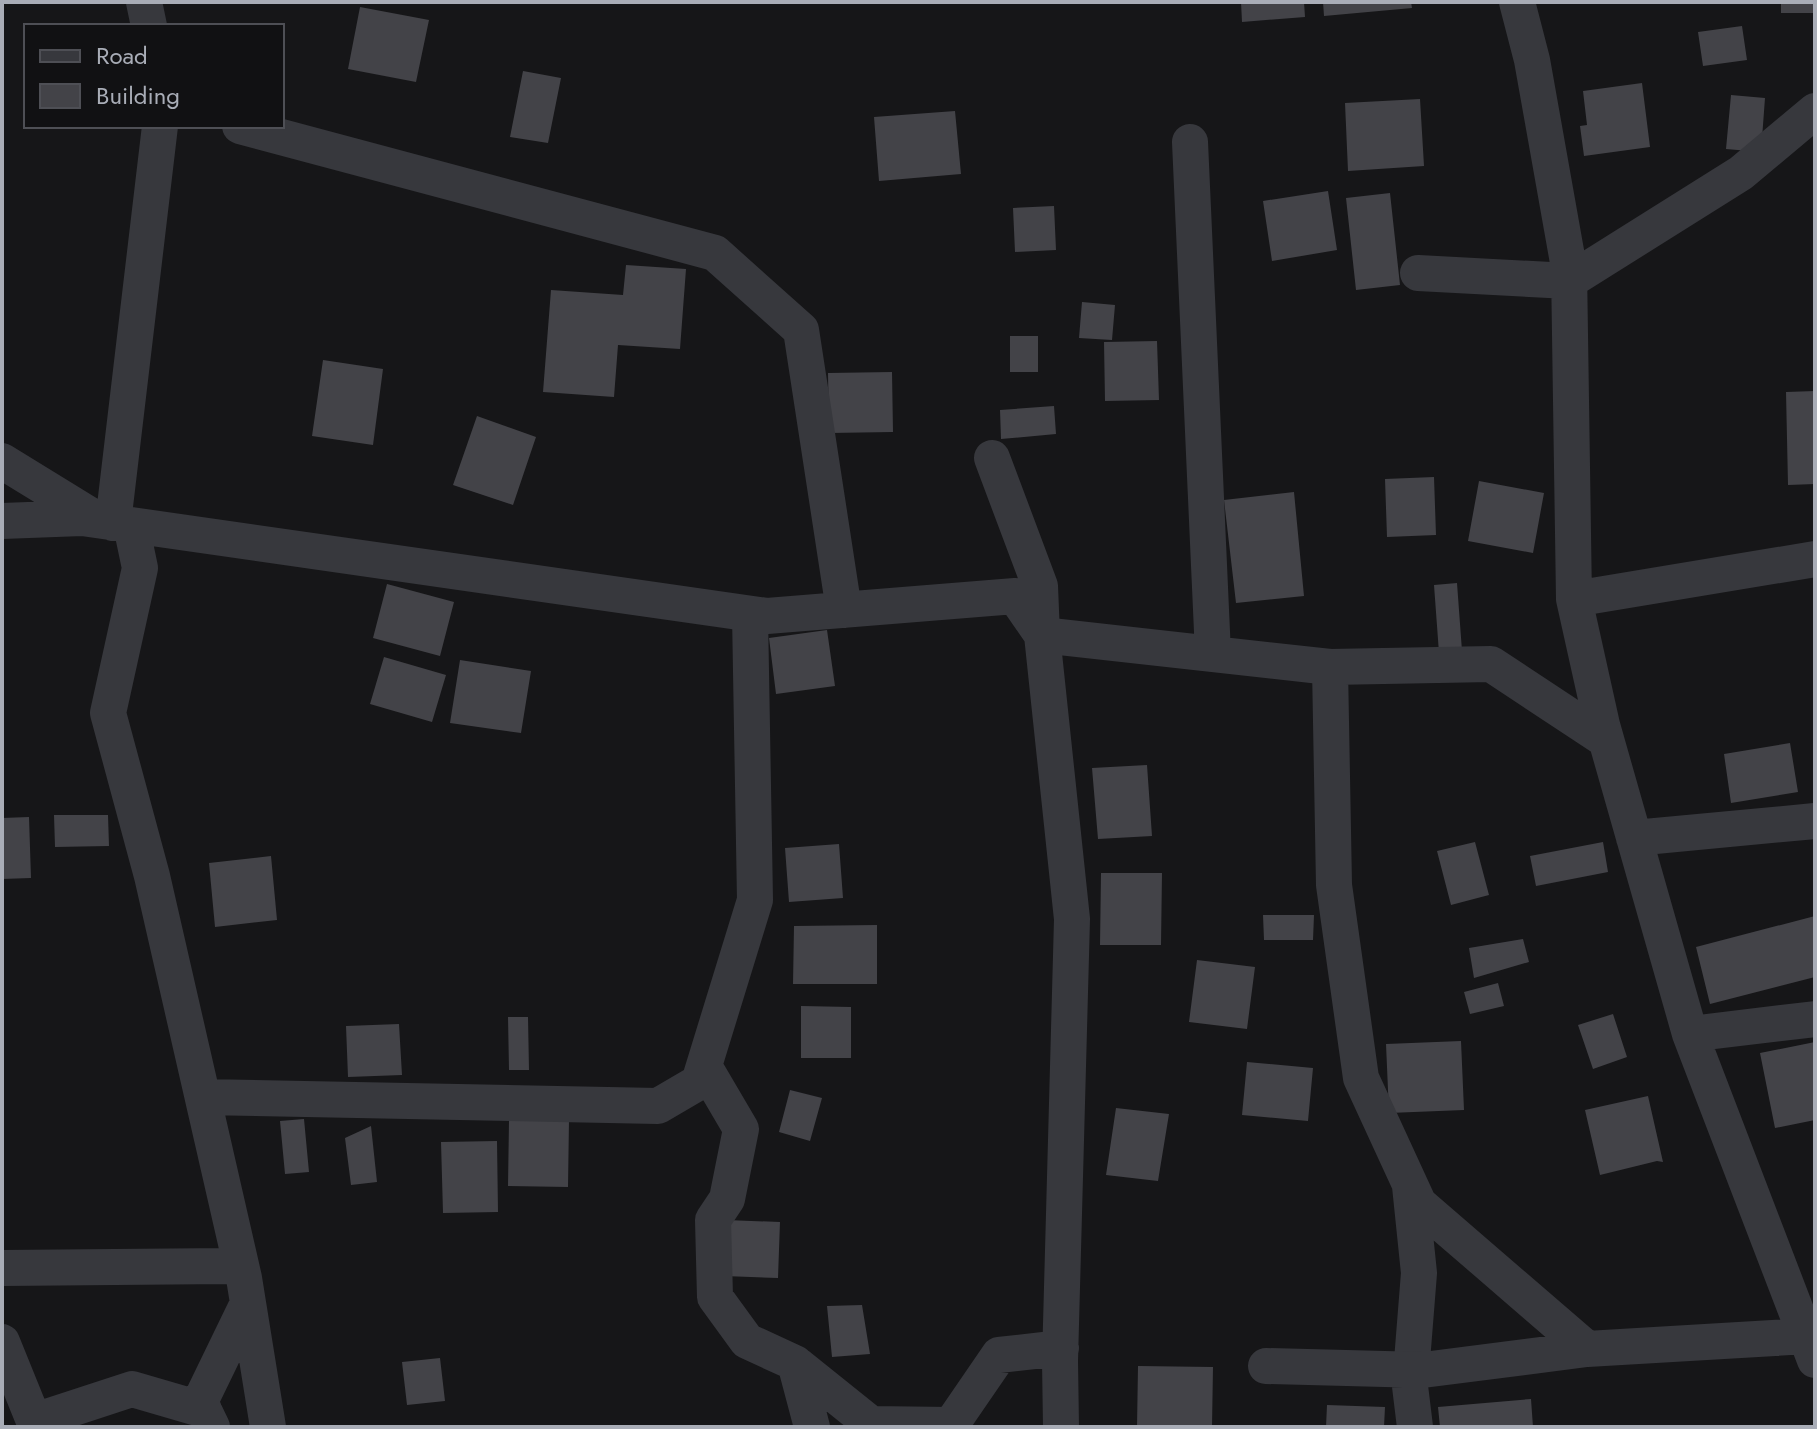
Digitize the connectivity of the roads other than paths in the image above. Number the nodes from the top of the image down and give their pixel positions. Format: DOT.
graph roads {
  1 [pos="144,2"];
  2 [pos="1517,2"];
  3 [pos="149,24"];
  4 [pos="1815,111"];
  5 [pos="160,128"];
  6 [pos="247,128"];
  7 [pos="1190,142"];
  8 [pos="1418,273"];
  9 [pos="1569,281"];
  10 [pos="992,458"];
  11 [pos="2,461"];
  12 [pos="4,522"];
  13 [pos="115,523"];
  14 [pos="1815,559"];
  15 [pos="1574,599"];
  16 [pos="844,610"];
  17 [pos="750,614"];
  18 [pos="1042,635"];
  19 [pos="1213,654"];
  20 [pos="1330,667"];
  21 [pos="1606,740"];
  22 [pos="1815,821"];
  23 [pos="1634,838"];
  24 [pos="1815,1019"];
  25 [pos="1690,1034"];
  26 [pos="704,1066"];
  27 [pos="203,1097"];
  28 [pos="1409,1183"];
  29 [pos="228,1266"];
  30 [pos="2,1268"];
  31 [pos="248,1303"];
  32 [pos="2,1342"];
  33 [pos="1061,1348"];
  34 [pos="1811,1348"];
  35 [pos="1587,1349"];
  36 [pos="795,1363"];
  37 [pos="1266,1366"];
  38 [pos="1411,1370"];
  39 [pos="208,1418"];
  40 [pos="268,1427"];
  41 [pos="812,1427"];
  42 [pos="1061,1427"];
  43 [pos="1415,1427"];
  1 -- 3 [label="street"];
  2 -- 9 [label="street"];
  4 -- 9 [label="street"];
  5 -- 13 [label="street"];
  6 -- 16 [label="street"];
  7 -- 19 [label="street"];
  8 -- 9 [label="street"];
  9 -- 15 [label="street"];
  10 -- 18 [label="street"];
  11 -- 13 [label="street"];
  12 -- 13 [label="street"];
  13 -- 17 [label="street"];
  13 -- 27 [label="street"];
  14 -- 15 [label="street"];
  15 -- 21 [label="street"];
  16 -- 17 [label="street"];
  16 -- 18 [label="street"];
  17 -- 26 [label="street"];
  18 -- 19 [label="street"];
  18 -- 33 [label="street"];
  19 -- 20 [label="street"];
  20 -- 21 [label="street"];
  20 -- 28 [label="street"];
  21 -- 23 [label="street"];
  22 -- 23 [label="street"];
  23 -- 25 [label="street"];
  24 -- 25 [label="street"];
  25 -- 34 [label="street"];
  26 -- 27 [label="street"];
  26 -- 36 [label="street"];
  27 -- 31 [label="street"];
  28 -- 35 [label="street"];
  28 -- 38 [label="street"];
  29 -- 30 [label="street"];
  31 -- 39 [label="street"];
  31 -- 40 [label="street"];
  32 -- 39 [label="street"];
  33 -- 36 [label="street"];
  33 -- 42 [label="street"];
  34 -- 35 [label="street"];
  35 -- 38 [label="street"];
  36 -- 41 [label="street"];
  37 -- 38 [label="street"];
  38 -- 43 [label="street"];
}
